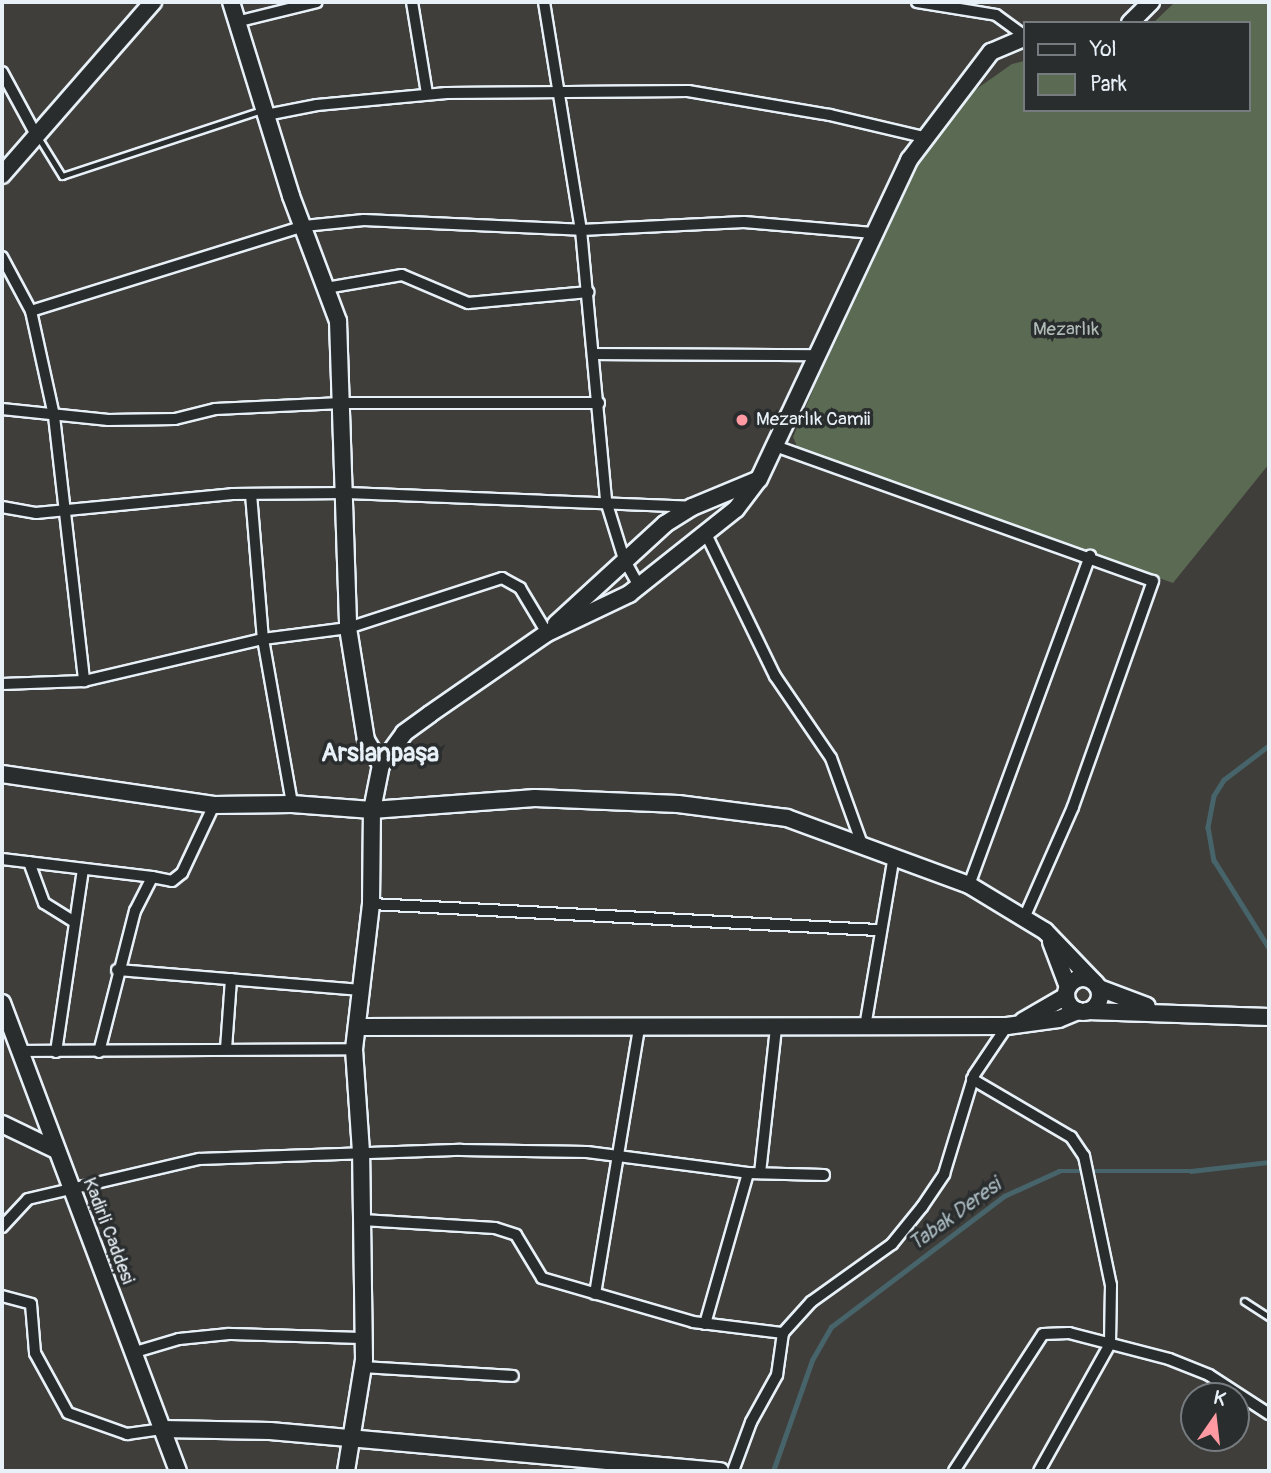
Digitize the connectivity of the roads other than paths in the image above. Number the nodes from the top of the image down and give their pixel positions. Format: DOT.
graph roads {
  1 [pos="153,2"];
  2 [pos="231,2"];
  3 [pos="317,2"];
  4 [pos="412,2"];
  5 [pos="544,2"];
  6 [pos="917,2"];
  7 [pos="1151,2"];
  8 [pos="1132,21"];
  9 [pos="236,22"];
  10 [pos="1023,35"];
  11 [pos="1023,36"];
  12 [pos="2,72"];
  13 [pos="558,91"];
  14 [pos="427,94"];
  15 [pos="265,112"];
  16 [pos="35,133"];
  17 [pos="924,137"];
  18 [pos="2,175"];
  19 [pos="304,226"];
  20 [pos="581,230"];
  21 [pos="873,233"];
  22 [pos="2,257"];
  23 [pos="2,265"];
  24 [pos="326,288"];
  25 [pos="588,292"];
  26 [pos="31,311"];
  27 [pos="594,354"];
  28 [pos="818,355"];
  29 [pos="342,403"];
  30 [pos="599,403"];
  31 [pos="2,409"];
  32 [pos="54,416"];
  33 [pos="775,446"];
  34 [pos="759,480"];
  35 [pos="346,493"];
  36 [pos="251,494"];
  37 [pos="606,501"];
  38 [pos="2,507"];
  39 [pos="692,507"];
  40 [pos="65,510"];
  41 [pos="706,534"];
  42 [pos="1090,556"];
  43 [pos="624,559"];
  44 [pos="639,586"];
  45 [pos="348,628"];
  46 [pos="547,633"];
  47 [pos="263,639"];
  48 [pos="84,681"];
  49 [pos="2,684"];
  50 [pos="381,765"];
  51 [pos="2,774"];
  52 [pos="292,804"];
  53 [pos="214,805"];
  54 [pos="372,810"];
  55 [pos="862,844"];
  56 [pos="894,855"];
  57 [pos="2,859"];
  58 [pos="29,862"];
  59 [pos="83,870"];
  60 [pos="152,877"];
  61 [pos="969,885"];
  62 [pos="371,904"];
  63 [pos="1024,918"];
  64 [pos="75,922"];
  65 [pos="878,930"];
  66 [pos="1045,931"];
  67 [pos="117,971"];
  68 [pos="231,979"];
  69 [pos="1096,984"];
  70 [pos="359,990"];
  71 [pos="1067,991"];
  72 [pos="2,1003"];
  73 [pos="1082,1011"];
  74 [pos="1163,1011"];
  75 [pos="1269,1017"];
  76 [pos="1012,1026"];
  77 [pos="357,1027"];
  78 [pos="639,1027"];
  79 [pos="776,1027"];
  80 [pos="865,1027"];
  81 [pos="226,1049"];
  82 [pos="354,1049"];
  83 [pos="18,1051"];
  84 [pos="56,1052"];
  85 [pos="99,1052"];
  86 [pos="972,1079"];
  87 [pos="2,1124"];
  88 [pos="54,1149"];
  89 [pos="361,1152"];
  90 [pos="618,1156"];
  91 [pos="754,1173"];
  92 [pos="824,1175"];
  93 [pos="71,1191"];
  94 [pos="362,1220"];
  95 [pos="2,1227"];
  96 [pos="595,1294"];
  97 [pos="2,1296"];
  98 [pos="1244,1301"];
  99 [pos="1269,1317"];
  100 [pos="705,1324"];
  101 [pos="783,1333"];
  102 [pos="363,1338"];
  103 [pos="1111,1344"];
  104 [pos="132,1353"];
  105 [pos="363,1367"];
  106 [pos="513,1376"];
  107 [pos="1269,1414"];
  108 [pos="162,1429"];
  109 [pos="351,1438"];
  110 [pos="178,1471"];
  111 [pos="346,1471"];
  112 [pos="713,1471"];
  113 [pos="720,1471"];
  114 [pos="733,1471"];
  115 [pos="954,1471"];
  116 [pos="1039,1471"];
  1 -- 16 [label="street"];
  2 -- 9 [label="street"];
  3 -- 9 [label="street"];
  4 -- 14 [label="street"];
  5 -- 13 [label="street"];
  6 -- 10 [label="street"];
  7 -- 8 [label="street"];
  9 -- 15 [label="street"];
  11 -- 17 [label="street"];
  12 -- 16 [label="street"];
  13 -- 14 [label="street"];
  13 -- 17 [label="street"];
  13 -- 20 [label="street"];
  14 -- 15 [label="street"];
  15 -- 16 [label="lane"];
  15 -- 19 [label="street"];
  16 -- 18 [label="street"];
  17 -- 21 [label="street"];
  19 -- 20 [label="street"];
  19 -- 24 [label="street"];
  19 -- 26 [label="street"];
  20 -- 21 [label="street"];
  20 -- 25 [label="street"];
  21 -- 28 [label="street"];
  22 -- 23 [label="lane"];
  22 -- 26 [label="street"];
  24 -- 25 [label="street"];
  24 -- 29 [label="street"];
  25 -- 27 [label="street"];
  26 -- 32 [label="street"];
  27 -- 28 [label="street"];
  27 -- 30 [label="street"];
  28 -- 33 [label="street"];
  29 -- 30 [label="street"];
  29 -- 32 [label="street"];
  29 -- 35 [label="street"];
  30 -- 37 [label="street"];
  31 -- 32 [label="street"];
  32 -- 40 [label="street"];
  33 -- 34 [label="street"];
  33 -- 42 [label="street"];
  34 -- 39 [label="street"];
  34 -- 41 [label="street"];
  35 -- 36 [label="street"];
  35 -- 37 [label="street"];
  35 -- 45 [label="street"];
  36 -- 40 [label="street"];
  36 -- 47 [label="street"];
  37 -- 39 [label="street"];
  37 -- 43 [label="street"];
  38 -- 40 [label="street"];
  39 -- 43 [label="street"];
  40 -- 48 [label="street"];
  41 -- 44 [label="street"];
  41 -- 55 [label="street"];
  42 -- 61 [label="street"];
  42 -- 63 [label="street"];
  43 -- 44 [label="street"];
  43 -- 46 [label="street"];
  44 -- 46 [label="street"];
  45 -- 46 [label="street"];
  45 -- 47 [label="street"];
  45 -- 50 [label="street"];
  46 -- 50 [label="street"];
  47 -- 48 [label="street"];
  47 -- 52 [label="street"];
  48 -- 49 [label="street"];
  50 -- 54 [label="street"];
  51 -- 53 [label="street"];
  52 -- 53 [label="street"];
  52 -- 54 [label="street"];
  53 -- 60 [label="street"];
  54 -- 55 [label="street"];
  54 -- 62 [label="street"];
  55 -- 56 [label="street"];
  56 -- 61 [label="street"];
  56 -- 65 [label="street"];
  57 -- 58 [label="street"];
  58 -- 59 [label="street"];
  58 -- 64 [label="street"];
  59 -- 60 [label="street"];
  59 -- 64 [label="street"];
  60 -- 67 [label="street"];
  61 -- 63 [label="street"];
  62 -- 65 [label="street"];
  62 -- 70 [label="street"];
  63 -- 66 [label="street"];
  64 -- 84 [label="street"];
  65 -- 80 [label="street"];
  66 -- 69 [label="street"];
  66 -- 71 [label="street"];
  67 -- 68 [label="street"];
  67 -- 85 [label="street"];
  68 -- 70 [label="street"];
  68 -- 81 [label="street"];
  69 -- 71 [label="street"];
  69 -- 73 [label="street"];
  69 -- 74 [label="street"];
  70 -- 77 [label="street"];
  71 -- 73 [label="street"];
  71 -- 76 [label="street"];
  72 -- 83 [label="street, Kadirli Caddesi"];
  73 -- 74 [label="street"];
  73 -- 76 [label="street"];
  74 -- 75 [label="street"];
  76 -- 80 [label="street"];
  76 -- 86 [label="street"];
  77 -- 78 [label="street"];
  77 -- 82 [label="street"];
  78 -- 79 [label="street"];
  78 -- 90 [label="street"];
  79 -- 80 [label="street"];
  79 -- 91 [label="street"];
  81 -- 82 [label="street"];
  81 -- 85 [label="street"];
  82 -- 89 [label="street"];
  83 -- 84 [label="street"];
  83 -- 88 [label="street, Kadirli Caddesi"];
  84 -- 85 [label="street"];
  86 -- 101 [label="street"];
  86 -- 103 [label="street"];
  87 -- 88 [label="street"];
  88 -- 93 [label="street, Kadirli Caddesi"];
  89 -- 90 [label="street"];
  89 -- 93 [label="street"];
  89 -- 94 [label="street"];
  90 -- 91 [label="street"];
  90 -- 96 [label="street"];
  91 -- 92 [label="street"];
  91 -- 100 [label="street"];
  93 -- 95 [label="street"];
  93 -- 104 [label="street, Kadirli Caddesi"];
  94 -- 96 [label="street"];
  94 -- 102 [label="street"];
  96 -- 100 [label="street"];
  97 -- 108 [label="street"];
  98 -- 99 [label="lane"];
  100 -- 101 [label="street"];
  101 -- 114 [label="street"];
  102 -- 104 [label="street"];
  102 -- 105 [label="street"];
  103 -- 107 [label="street"];
  103 -- 115 [label="street"];
  103 -- 116 [label="street"];
  104 -- 108 [label="street, Kadirli Caddesi"];
  105 -- 106 [label="street"];
  105 -- 109 [label="street"];
  108 -- 109 [label="street"];
  108 -- 110 [label="street, Kadirli Caddesi"];
  109 -- 111 [label="street"];
  109 -- 112 [label="street"];
  112 -- 113 [label="street"];
}
